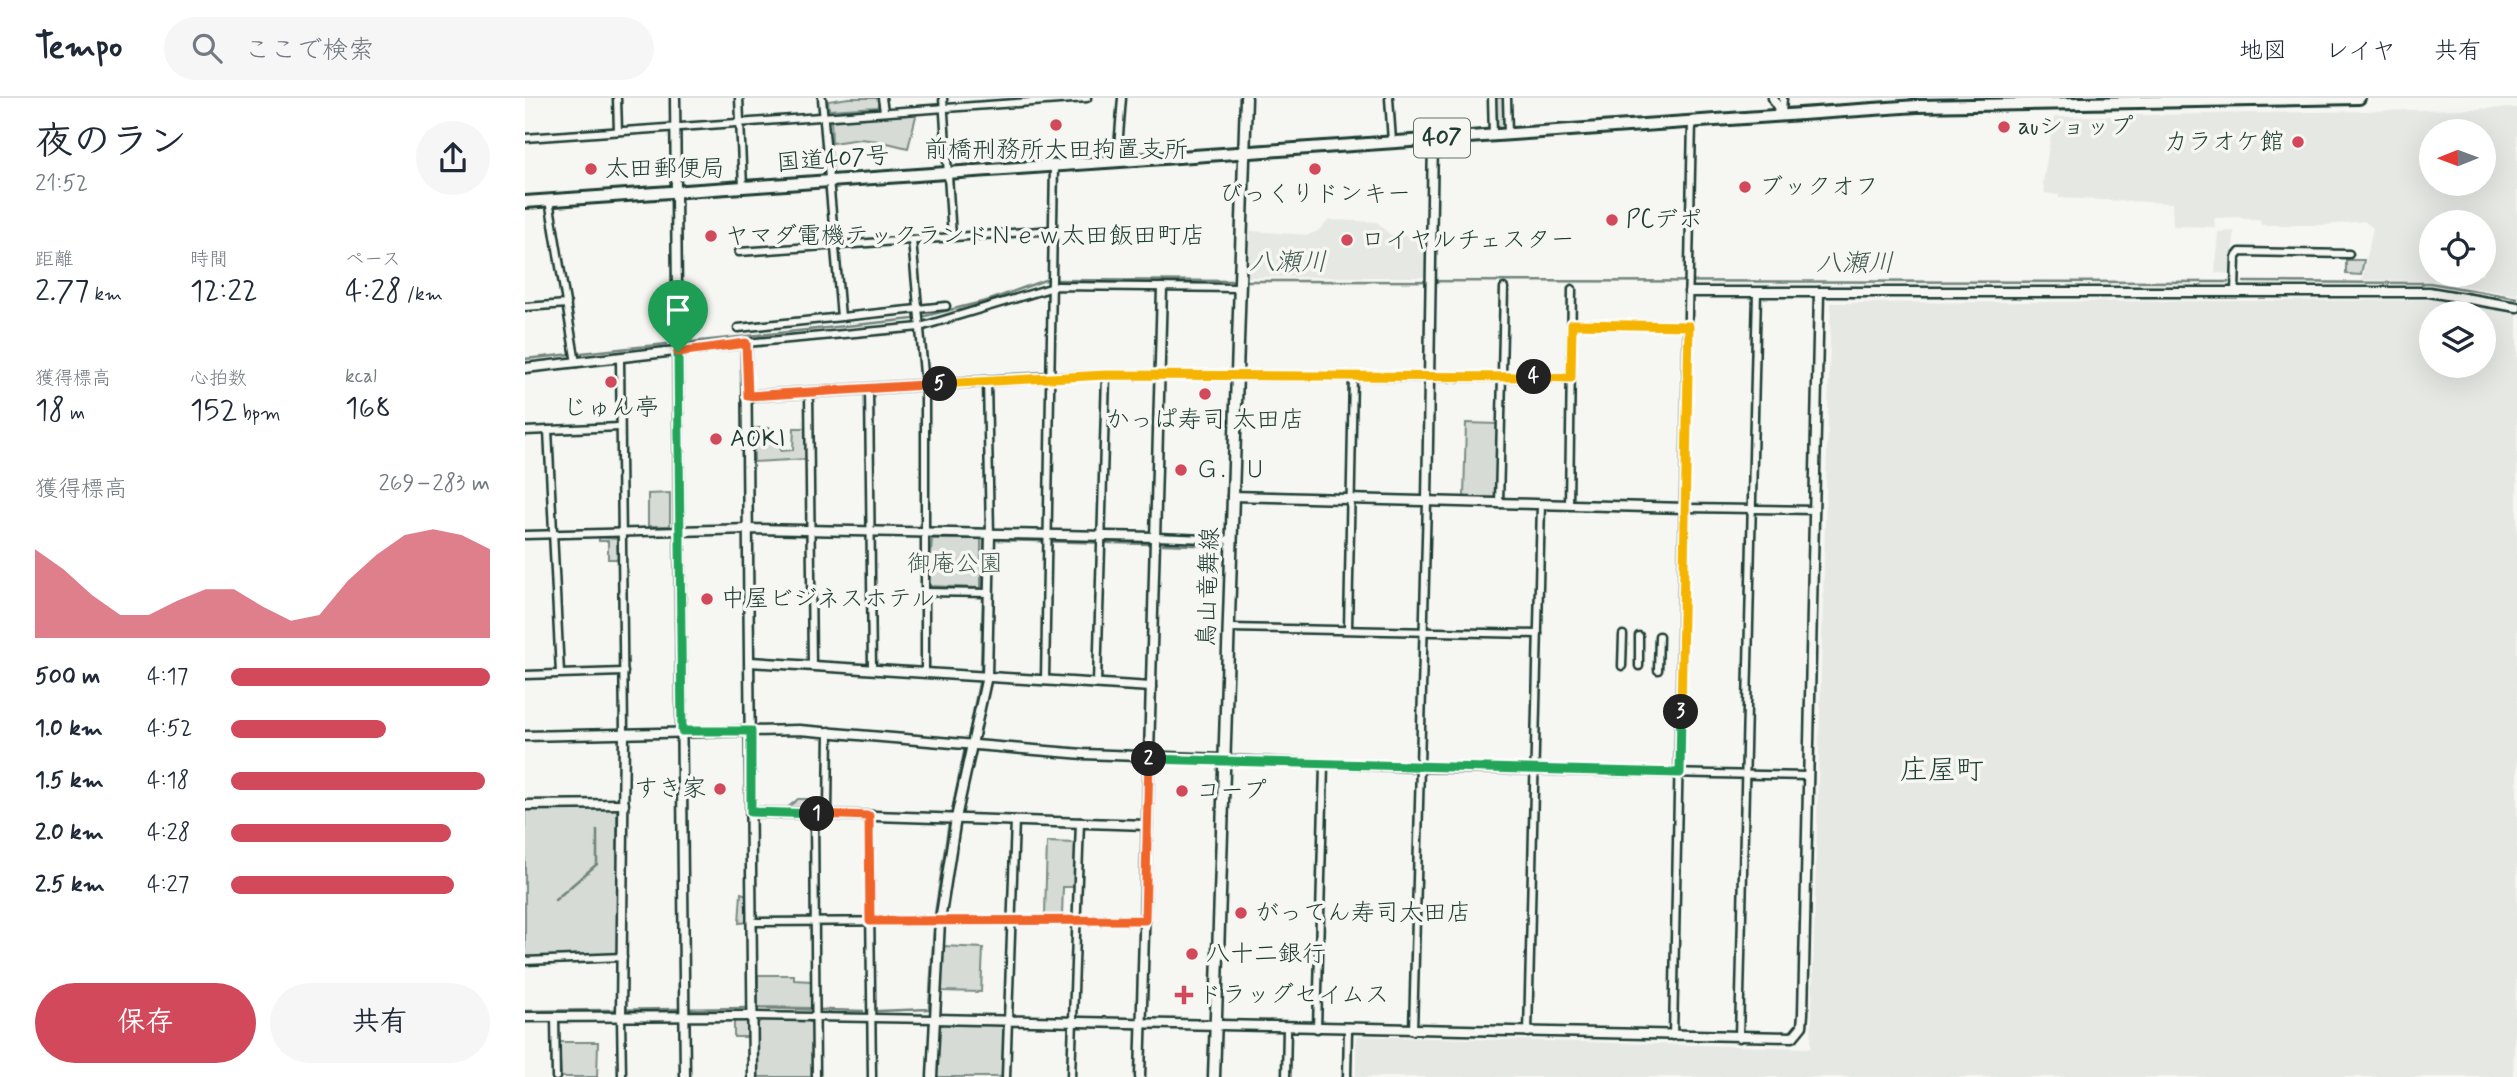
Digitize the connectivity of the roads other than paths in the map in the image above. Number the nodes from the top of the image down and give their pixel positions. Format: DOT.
graph roads {
  1 [pos="617,98"];
  2 [pos="675,98"];
  3 [pos="739,98"];
  4 [pos="822,98"];
  5 [pos="882,98"];
  6 [pos="943,98"];
  7 [pos="1087,98"];
  8 [pos="1122,98"];
  9 [pos="1245,98"];
  10 [pos="1389,98"];
  11 [pos="1492,98"];
  12 [pos="1507,98"];
  13 [pos="1773,98"];
  14 [pos="1783,98"];
  15 [pos="2359,98"];
  16 [pos="996,101"];
  17 [pos="943,107"];
  18 [pos="884,111"];
  19 [pos="824,114"];
  20 [pos="1782,115"];
  21 [pos="1692,121"];
  22 [pos="739,122"];
  23 [pos="675,127"];
  24 [pos="618,131"];
  25 [pos="1508,134"];
  26 [pos="1493,135"];
  27 [pos="525,138"];
  28 [pos="1433,139"];
  29 [pos="1392,141"];
  30 [pos="1242,152"];
  31 [pos="1117,160"];
  32 [pos="1054,165"];
  33 [pos="947,173"];
  34 [pos="832,181"];
  35 [pos="743,187"];
  36 [pos="677,192"];
  37 [pos="549,200"];
  38 [pos="525,202"];
  39 [pos="1053,230"];
  40 [pos="952,237"];
  41 [pos="912,240"];
  42 [pos="835,246"];
  43 [pos="739,252"];
  44 [pos="2349,254"];
  45 [pos="1239,284"];
  46 [pos="1690,286"];
  47 [pos="1051,288"];
  48 [pos="1163,288"];
  49 [pos="1504,288"];
  50 [pos="1572,289"];
  51 [pos="1757,292"];
  52 [pos="1819,292"];
  53 [pos="2235,292"];
  54 [pos="567,304"];
  55 [pos="946,306"];
  56 [pos="525,307"];
  57 [pos="2517,307"];
  58 [pos="918,311"];
  59 [pos="841,317"];
  60 [pos="920,324"];
  61 [pos="1572,324"];
  62 [pos="1689,326"];
  63 [pos="738,328"];
  64 [pos="746,343"];
  65 [pos="678,352"];
  66 [pos="619,359"];
  67 [pos="575,361"];
  68 [pos="525,368"];
  69 [pos="1106,375"];
  70 [pos="1160,376"];
  71 [pos="1236,376"];
  72 [pos="1353,376"];
  73 [pos="1429,376"];
  74 [pos="1052,377"];
  75 [pos="1502,377"];
  76 [pos="1571,378"];
  77 [pos="987,381"];
  78 [pos="925,385"];
  79 [pos="869,389"];
  80 [pos="809,392"];
  81 [pos="748,396"];
  82 [pos="620,427"];
  83 [pos="548,430"];
  84 [pos="525,431"];
  85 [pos="1232,496"];
  86 [pos="1350,499"];
  87 [pos="1427,501"];
  88 [pos="1499,503"];
  89 [pos="1541,504"];
  90 [pos="1569,505"];
  91 [pos="1686,508"];
  92 [pos="1752,508"];
  93 [pos="1814,510"];
  94 [pos="750,529"];
  95 [pos="811,530"];
  96 [pos="680,531"];
  97 [pos="622,532"];
  98 [pos="870,532"];
  99 [pos="925,533"];
  100 [pos="552,534"];
  101 [pos="989,535"];
  102 [pos="525,536"];
  103 [pos="1102,536"];
  104 [pos="1048,537"];
  105 [pos="1156,537"];
  106 [pos="1231,540"];
  107 [pos="925,592"];
  108 [pos="989,593"];
  109 [pos="1230,628"];
  110 [pos="1347,629"];
  111 [pos="1424,631"];
  112 [pos="1538,634"];
  113 [pos="1623,635"];
  114 [pos="1639,636"];
  115 [pos="1659,636"];
  116 [pos="751,662"];
  117 [pos="812,666"];
  118 [pos="1622,666"];
  119 [pos="1639,666"];
  120 [pos="871,669"];
  121 [pos="1658,670"];
  122 [pos="624,672"];
  123 [pos="560,673"];
  124 [pos="925,673"];
  125 [pos="525,675"];
  126 [pos="987,676"];
  127 [pos="1045,680"];
  128 [pos="1097,683"];
  129 [pos="1151,687"];
  130 [pos="682,731"];
  131 [pos="751,731"];
  132 [pos="829,731"];
  133 [pos="624,733"];
  134 [pos="525,736"];
  135 [pos="972,744"];
  136 [pos="1149,757"];
  137 [pos="1223,759"];
  138 [pos="1324,765"];
  139 [pos="1420,768"];
  140 [pos="1535,769"];
  141 [pos="1680,773"];
  142 [pos="1746,775"];
  143 [pos="1808,776"];
  144 [pos="624,804"];
  145 [pos="525,805"];
  146 [pos="751,812"];
  147 [pos="814,814"];
  148 [pos="828,814"];
  149 [pos="869,816"];
  150 [pos="956,818"];
  151 [pos="1015,820"];
  152 [pos="1080,822"];
  153 [pos="1147,825"];
  154 [pos="1011,920"];
  155 [pos="1076,920"];
  156 [pos="1145,920"];
  157 [pos="870,921"];
  158 [pos="940,921"];
  159 [pos="752,922"];
  160 [pos="814,922"];
  161 [pos="623,957"];
  162 [pos="525,961"];
  163 [pos="684,1014"];
  164 [pos="621,1016"];
  165 [pos="752,1016"];
  166 [pos="525,1017"];
  167 [pos="555,1017"];
  168 [pos="815,1017"];
  169 [pos="871,1017"];
  170 [pos="934,1019"];
  171 [pos="1008,1021"];
  172 [pos="1073,1022"];
  173 [pos="1141,1024"];
  174 [pos="1216,1026"];
  175 [pos="1287,1028"];
  176 [pos="1317,1029"];
  177 [pos="1348,1030"];
  178 [pos="1413,1031"];
  179 [pos="1528,1033"];
  180 [pos="1673,1037"];
  181 [pos="1739,1038"];
  182 [pos="557,1077"];
  183 [pos="622,1077"];
  184 [pos="685,1077"];
  185 [pos="753,1077"];
  186 [pos="816,1077"];
  187 [pos="872,1077"];
  188 [pos="932,1077"];
  189 [pos="1006,1077"];
  190 [pos="1071,1077"];
  191 [pos="1140,1077"];
  192 [pos="1214,1077"];
  193 [pos="1286,1077"];
  194 [pos="1347,1077"];
  1 -- 24 [label="street"];
  2 -- 23 [label="street"];
  3 -- 22 [label="street"];
  4 -- 19 [label="street"];
  5 -- 18 [label="street"];
  6 -- 17 [label="street"];
  7 -- 16 [label="street"];
  8 -- 31 [label="street"];
  9 -- 30 [label="main road, 鳥山竜舞線"];
  10 -- 29 [label="street"];
  11 -- 26 [label="street"];
  12 -- 25 [label="street"];
  13 -- 20 [label="street"];
  14 -- 20 [label="street"];
  15 -- 20 [label="highway, 国道407号 / 407"];
  16 -- 17 [label="street"];
  17 -- 18 [label="street"];
  17 -- 33 [label="street"];
  18 -- 19 [label="street"];
  19 -- 22 [label="street"];
  19 -- 34 [label="street"];
  20 -- 21 [label="highway, 国道407号 / 407"];
  21 -- 25 [label="highway, 国道407号 / 407"];
  21 -- 46 [label="street"];
  22 -- 23 [label="street"];
  22 -- 35 [label="street"];
  23 -- 24 [label="street"];
  23 -- 36 [label="street"];
  24 -- 27 [label="street"];
  25 -- 26 [label="highway, 国道407号 / 407"];
  26 -- 28 [label="highway, 国道407号 / 407"];
  28 -- 29 [label="highway, 国道407号 / 407"];
  28 -- 73 [label="street"];
  29 -- 30 [label="highway, 国道407号 / 407"];
  30 -- 31 [label="highway, 国道407号 / 407"];
  30 -- 45 [label="main road, 鳥山竜舞線"];
  31 -- 32 [label="highway, 国道407号 / 407"];
  32 -- 33 [label="highway, 国道407号 / 407"];
  32 -- 39 [label="street"];
  33 -- 34 [label="highway, 国道407号 / 407"];
  33 -- 40 [label="street"];
  34 -- 35 [label="highway, 国道407号 / 407"];
  34 -- 42 [label="street"];
  35 -- 36 [label="highway, 国道407号 / 407"];
  36 -- 37 [label="highway, 国道407号 / 407"];
  36 -- 65 [label="street"];
  37 -- 38 [label="highway, 国道407号 / 407"];
  37 -- 54 [label="street"];
  39 -- 40 [label="street"];
  39 -- 47 [label="street"];
  40 -- 41 [label="street"];
  41 -- 42 [label="street"];
  41 -- 58 [label="street"];
  42 -- 43 [label="street"];
  42 -- 59 [label="street"];
  44 -- 53 [label="street"];
  45 -- 48 [label="street"];
  45 -- 71 [label="main road, 鳥山竜舞線"];
  46 -- 51 [label="street"];
  46 -- 62 [label="street"];
  47 -- 48 [label="street"];
  47 -- 60 [label="street"];
  47 -- 74 [label="street"];
  48 -- 70 [label="street"];
  49 -- 75 [label="street"];
  50 -- 61 [label="street"];
  51 -- 52 [label="street"];
  51 -- 92 [label="street"];
  52 -- 53 [label="street"];
  52 -- 93 [label="street"];
  53 -- 57 [label="street"];
  54 -- 56 [label="street"];
  54 -- 67 [label="street"];
  55 -- 58 [label="street"];
  58 -- 59 [label="street"];
  58 -- 60 [label="street"];
  59 -- 63 [label="street"];
  60 -- 64 [label="street"];
  60 -- 78 [label="street"];
  61 -- 62 [label="street"];
  61 -- 76 [label="street"];
  62 -- 91 [label="street"];
  64 -- 65 [label="street"];
  64 -- 81 [label="street"];
  65 -- 66 [label="street"];
  65 -- 96 [label="street"];
  66 -- 67 [label="street"];
  66 -- 82 [label="street"];
  67 -- 68 [label="street"];
  69 -- 70 [label="street"];
  69 -- 74 [label="street"];
  69 -- 103 [label="street"];
  70 -- 71 [label="street"];
  70 -- 105 [label="street"];
  71 -- 72 [label="street"];
  71 -- 85 [label="main road, 鳥山竜舞線"];
  72 -- 73 [label="street"];
  72 -- 86 [label="street"];
  73 -- 75 [label="street"];
  73 -- 87 [label="street"];
  74 -- 77 [label="street"];
  74 -- 104 [label="street"];
  75 -- 76 [label="street"];
  75 -- 88 [label="street"];
  76 -- 90 [label="street"];
  77 -- 78 [label="street"];
  77 -- 101 [label="street"];
  78 -- 79 [label="street"];
  78 -- 99 [label="street"];
  79 -- 80 [label="street"];
  79 -- 98 [label="street"];
  80 -- 81 [label="street"];
  80 -- 95 [label="street"];
  81 -- 94 [label="street"];
  82 -- 83 [label="street"];
  82 -- 97 [label="street"];
  83 -- 84 [label="street"];
  83 -- 100 [label="street"];
  85 -- 86 [label="street"];
  85 -- 106 [label="main road, 鳥山竜舞線"];
  86 -- 87 [label="street"];
  86 -- 110 [label="street"];
  87 -- 88 [label="street"];
  87 -- 111 [label="street"];
  88 -- 89 [label="street"];
  89 -- 90 [label="street"];
  89 -- 112 [label="street"];
  90 -- 91 [label="street"];
  91 -- 92 [label="street"];
  91 -- 141 [label="street"];
  92 -- 93 [label="street"];
  92 -- 142 [label="street"];
  93 -- 143 [label="street"];
  94 -- 95 [label="street"];
  94 -- 96 [label="street"];
  94 -- 116 [label="street"];
  95 -- 98 [label="street"];
  95 -- 117 [label="street"];
  96 -- 97 [label="street"];
  96 -- 130 [label="street"];
  97 -- 100 [label="street"];
  97 -- 122 [label="street"];
  98 -- 99 [label="street"];
  98 -- 120 [label="street"];
  99 -- 101 [label="street"];
  99 -- 107 [label="street"];
  100 -- 102 [label="street"];
  100 -- 123 [label="street"];
  101 -- 104 [label="street"];
  101 -- 108 [label="street"];
  103 -- 104 [label="street"];
  103 -- 105 [label="street"];
  103 -- 128 [label="street"];
  104 -- 127 [label="street"];
  105 -- 106 [label="street"];
  105 -- 129 [label="street"];
  106 -- 109 [label="main road, 鳥山竜舞線"];
  107 -- 108 [label="street"];
  107 -- 124 [label="street"];
  108 -- 126 [label="street"];
  109 -- 110 [label="street"];
  109 -- 137 [label="main road, 鳥山竜舞線"];
  110 -- 111 [label="street"];
  111 -- 112 [label="street"];
  111 -- 139 [label="street"];
  112 -- 140 [label="street"];
  113 -- 118 [label="street"];
  114 -- 119 [label="street"];
  115 -- 121 [label="street"];
  116 -- 117 [label="street"];
  116 -- 131 [label="street"];
  117 -- 120 [label="street"];
  120 -- 124 [label="street"];
  122 -- 123 [label="street"];
  122 -- 133 [label="street"];
  123 -- 125 [label="street"];
  124 -- 126 [label="street"];
  126 -- 127 [label="street"];
  126 -- 135 [label="street"];
  127 -- 128 [label="street"];
  128 -- 129 [label="street"];
  129 -- 136 [label="street"];
  130 -- 131 [label="street"];
  130 -- 133 [label="street"];
  130 -- 163 [label="street"];
  131 -- 132 [label="street"];
  131 -- 146 [label="street"];
  132 -- 135 [label="street"];
  132 -- 148 [label="street"];
  133 -- 134 [label="street"];
  133 -- 144 [label="street"];
  135 -- 136 [label="street"];
  135 -- 150 [label="street"];
  136 -- 137 [label="street"];
  136 -- 153 [label="street"];
  137 -- 138 [label="street"];
  137 -- 174 [label="main road, 鳥山竜舞線"];
  138 -- 139 [label="street"];
  138 -- 176 [label="street"];
  139 -- 140 [label="street"];
  139 -- 178 [label="street"];
  140 -- 141 [label="street"];
  140 -- 179 [label="street"];
  141 -- 142 [label="street"];
  141 -- 180 [label="street"];
  142 -- 143 [label="street"];
  142 -- 181 [label="street"];
  143 -- 181 [label="street"];
  144 -- 145 [label="street"];
  144 -- 161 [label="street"];
  146 -- 147 [label="street"];
  146 -- 159 [label="street"];
  147 -- 148 [label="street"];
  147 -- 160 [label="street"];
  148 -- 149 [label="street"];
  149 -- 150 [label="street"];
  149 -- 157 [label="street"];
  150 -- 151 [label="street"];
  150 -- 158 [label="street"];
  151 -- 152 [label="street"];
  151 -- 154 [label="street"];
  152 -- 153 [label="street"];
  152 -- 155 [label="street"];
  153 -- 156 [label="street"];
  154 -- 155 [label="street"];
  154 -- 158 [label="street"];
  154 -- 171 [label="street"];
  155 -- 156 [label="street"];
  155 -- 172 [label="street"];
  156 -- 173 [label="street"];
  157 -- 158 [label="street"];
  157 -- 160 [label="street"];
  157 -- 169 [label="street"];
  158 -- 170 [label="street"];
  159 -- 160 [label="street"];
  159 -- 165 [label="street"];
  160 -- 168 [label="street"];
  161 -- 162 [label="street"];
  161 -- 164 [label="street"];
  163 -- 164 [label="street"];
  163 -- 165 [label="street"];
  163 -- 184 [label="street"];
  164 -- 167 [label="street"];
  164 -- 183 [label="street"];
  165 -- 168 [label="street"];
  165 -- 185 [label="street"];
  166 -- 167 [label="street"];
  167 -- 182 [label="street"];
  168 -- 169 [label="street"];
  168 -- 186 [label="street"];
  169 -- 170 [label="street"];
  169 -- 187 [label="street"];
  170 -- 171 [label="street"];
  170 -- 188 [label="street"];
  171 -- 172 [label="street"];
  171 -- 189 [label="street"];
  172 -- 173 [label="street"];
  172 -- 190 [label="street"];
  173 -- 174 [label="street"];
  173 -- 191 [label="street"];
  174 -- 175 [label="street"];
  174 -- 192 [label="main road, 鳥山竜舞線"];
  175 -- 176 [label="street"];
  175 -- 193 [label="street"];
  176 -- 177 [label="street"];
  177 -- 178 [label="street"];
  177 -- 194 [label="street"];
  178 -- 179 [label="street"];
  179 -- 180 [label="street"];
  180 -- 181 [label="street"];
}
